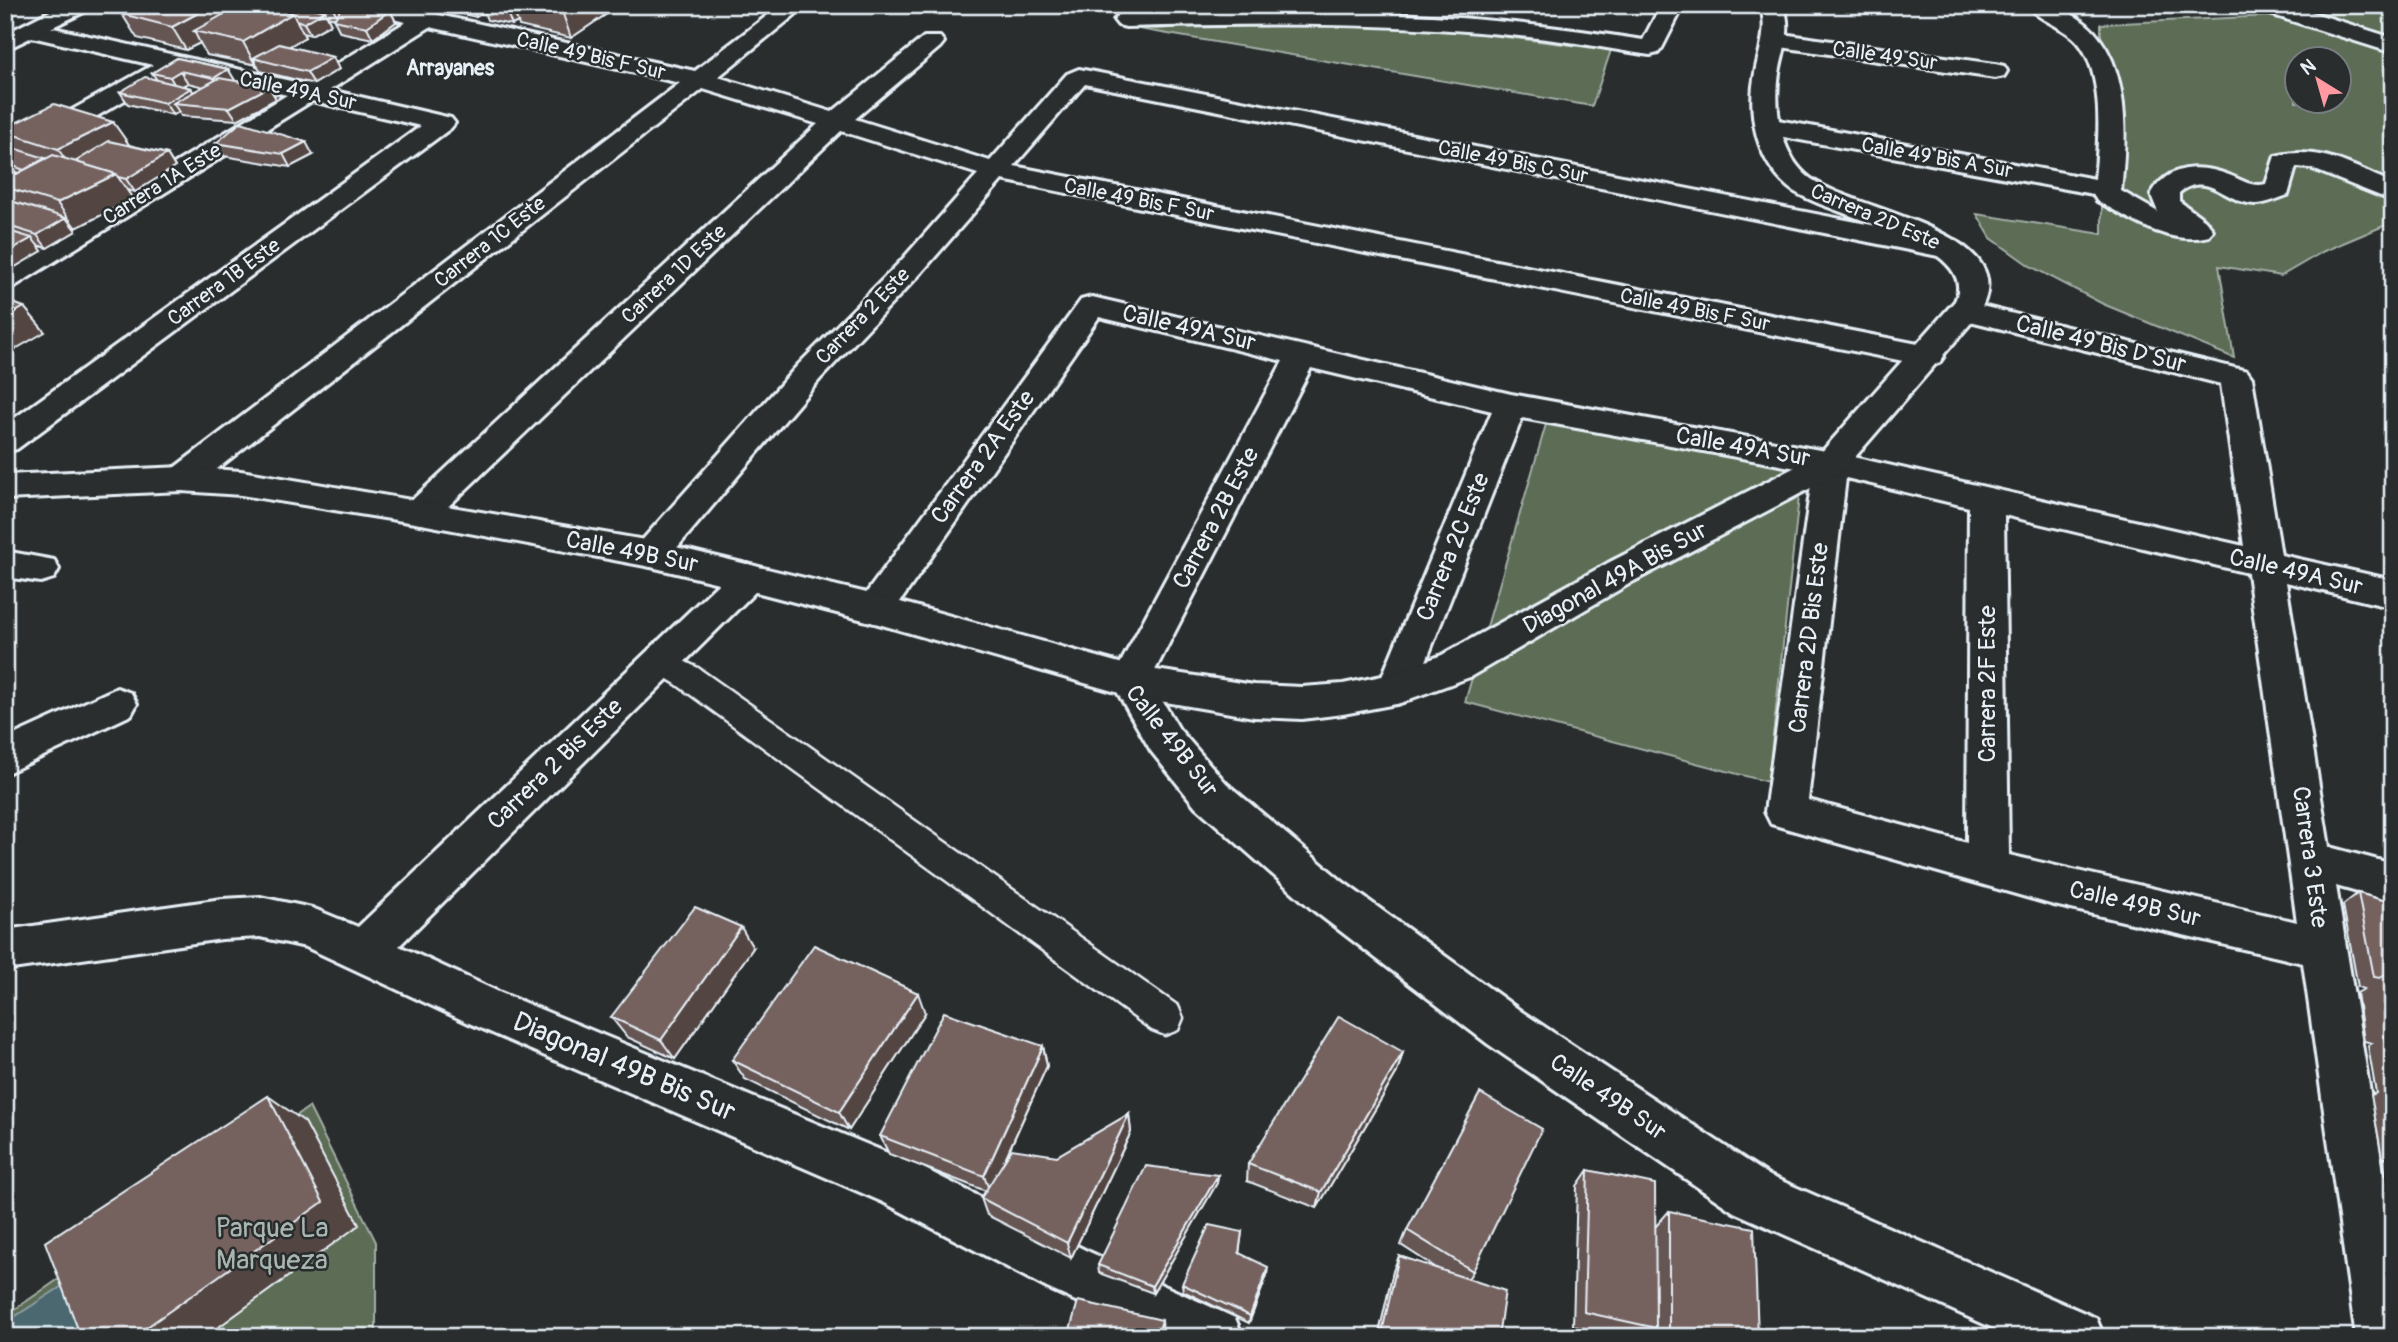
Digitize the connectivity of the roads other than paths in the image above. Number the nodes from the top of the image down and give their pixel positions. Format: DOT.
graph roads {
  1 [pos="32,5"];
  2 [pos="80,5"];
  3 [pos="360,5"];
  4 [pos="796,5"];
  5 [pos="1673,5"];
  6 [pos="1771,5"];
  7 [pos="2039,5"];
  8 [pos="2265,5"];
  9 [pos="1498,16"];
  10 [pos="426,20"];
  11 [pos="1126,20"];
  12 [pos="31,30"];
  13 [pos="5,32"];
  14 [pos="1775,40"];
  15 [pos="932,42"];
  16 [pos="5,43"];
  17 [pos="209,44"];
  18 [pos="2393,46"];
  19 [pos="173,64"];
  20 [pos="1996,71"];
  21 [pos="1077,77"];
  22 [pos="701,80"];
  23 [pos="306,93"];
  24 [pos="835,123"];
  25 [pos="442,124"];
  26 [pos="1767,126"];
  27 [pos="5,158"];
  28 [pos="996,171"];
  29 [pos="2108,192"];
  30 [pos="2393,194"];
  31 [pos="1948,249"];
  32 [pos="5,280"];
  33 [pos="1092,306"];
  34 [pos="1965,311"];
  35 [pos="1302,355"];
  36 [pos="1928,356"];
  37 [pos="2236,378"];
  38 [pos="1511,405"];
  39 [pos="5,441"];
  40 [pos="1831,463"];
  41 [pos="182,479"];
  42 [pos="5,487"];
  43 [pos="1986,499"];
  44 [pos="421,512"];
  45 [pos="651,554"];
  46 [pos="5,564"];
  47 [pos="2265,565"];
  48 [pos="41,569"];
  49 [pos="748,577"];
  50 [pos="2393,594"];
  51 [pos="875,609"];
  52 [pos="661,661"];
  53 [pos="1130,681"];
  54 [pos="1396,688"];
  55 [pos="117,704"];
  56 [pos="5,758"];
  57 [pos="1786,812"];
  58 [pos="2311,861"];
  59 [pos="1988,868"];
  60 [pos="2393,883"];
  61 [pos="2324,948"];
  62 [pos="5,950"];
  63 [pos="363,952"];
  64 [pos="1165,1018"];
  65 [pos="1216,1337"];
  66 [pos="2077,1337"];
  67 [pos="2384,1337"];
  1 -- 13 [label="street"];
  2 -- 12 [label="street"];
  3 -- 10 [label="street, Calle 49 Bis F Sur"];
  4 -- 22 [label="street, Carrera 1C Este"];
  5 -- 9 [label="street"];
  6 -- 14 [label="street, Carrera 2D Este"];
  7 -- 29 [label="street"];
  8 -- 18 [label="street"];
  9 -- 11 [label="street"];
  10 -- 22 [label="street, Calle 49 Bis F Sur"];
  10 -- 23 [label="street, Carrera 1A Este"];
  12 -- 16 [label="street"];
  12 -- 19 [label="street, Calle 49A Sur"];
  14 -- 20 [label="street, Calle 49 Sur"];
  14 -- 26 [label="street, Carrera 2D Este"];
  15 -- 24 [label="street, Carrera 1D Este"];
  17 -- 19 [label="street"];
  19 -- 23 [label="street, Calle 49A Sur"];
  19 -- 27 [label="street"];
  21 -- 28 [label="street, Carrera 2 Este"];
  21 -- 31 [label="street, Calle 49 Bis C Sur"];
  22 -- 24 [label="street, Calle 49 Bis F Sur"];
  22 -- 41 [label="street, Carrera 1C Este"];
  23 -- 25 [label="street, Calle 49A Sur"];
  23 -- 32 [label="street, Carrera 1A Este"];
  24 -- 28 [label="street, Calle 49 Bis F Sur"];
  24 -- 44 [label="street, Carrera 1D Este"];
  25 -- 39 [label="street, Carrera 1B Este"];
  26 -- 29 [label="street, Calle 49 Bis A Sur"];
  26 -- 31 [label="street, Carrera 2D Este"];
  28 -- 36 [label="street, Calle 49 Bis F Sur"];
  28 -- 45 [label="street, Carrera 2 Este"];
  29 -- 30 [label="street, Calle 49 Bis A Sur"];
  31 -- 34 [label="street, Carrera 2D Este"];
  33 -- 35 [label="street, Calle 49A Sur"];
  33 -- 51 [label="street, Carrera 2A Este"];
  34 -- 36 [label="street, Carrera 2D Este"];
  34 -- 37 [label="street, Calle 49 Bis D Sur"];
  35 -- 38 [label="street, Calle 49A Sur"];
  35 -- 53 [label="street, Carrera 2B Este"];
  36 -- 40 [label="street, Carrera 2D Este"];
  37 -- 47 [label="street, Carrera 3 Este"];
  38 -- 40 [label="street, Calle 49A Sur"];
  38 -- 54 [label="street, Carrera 2C Este"];
  40 -- 43 [label="street, Calle 49A Sur"];
  40 -- 54 [label="street, Diagonal 49A Bis Sur"];
  40 -- 57 [label="street, Carrera 2D Bis Este"];
  41 -- 42 [label="street, Calle 49B Sur"];
  41 -- 44 [label="street, Calle 49B Sur"];
  43 -- 47 [label="street, Calle 49A Sur"];
  43 -- 59 [label="street, Carrera 2F Este"];
  44 -- 45 [label="street, Calle 49B Sur"];
  45 -- 49 [label="street, Calle 49B Sur"];
  46 -- 48 [label="street"];
  47 -- 50 [label="street, Calle 49A Sur"];
  47 -- 58 [label="street, Carrera 3 Este"];
  49 -- 51 [label="street, Calle 49B Sur"];
  49 -- 52 [label="street, Carrera 2 Bis Este"];
  51 -- 53 [label="street, Calle 49B Sur"];
  52 -- 63 [label="street, Carrera 2 Bis Este"];
  52 -- 64 [label="lane"];
  53 -- 54 [label="street, Diagonal 49A Bis Sur"];
  53 -- 66 [label="street, Calle 49B Sur"];
  55 -- 56 [label="street"];
  57 -- 59 [label="street, Calle 49B Sur"];
  58 -- 60 [label="street"];
  58 -- 61 [label="street, Carrera 3 Este"];
  59 -- 61 [label="street, Calle 49B Sur"];
  61 -- 67 [label="street, Carrera 3 Este"];
  62 -- 63 [label="street, Diagonal 49B Bis Sur"];
  63 -- 65 [label="street, Diagonal 49B Bis Sur"];
}
